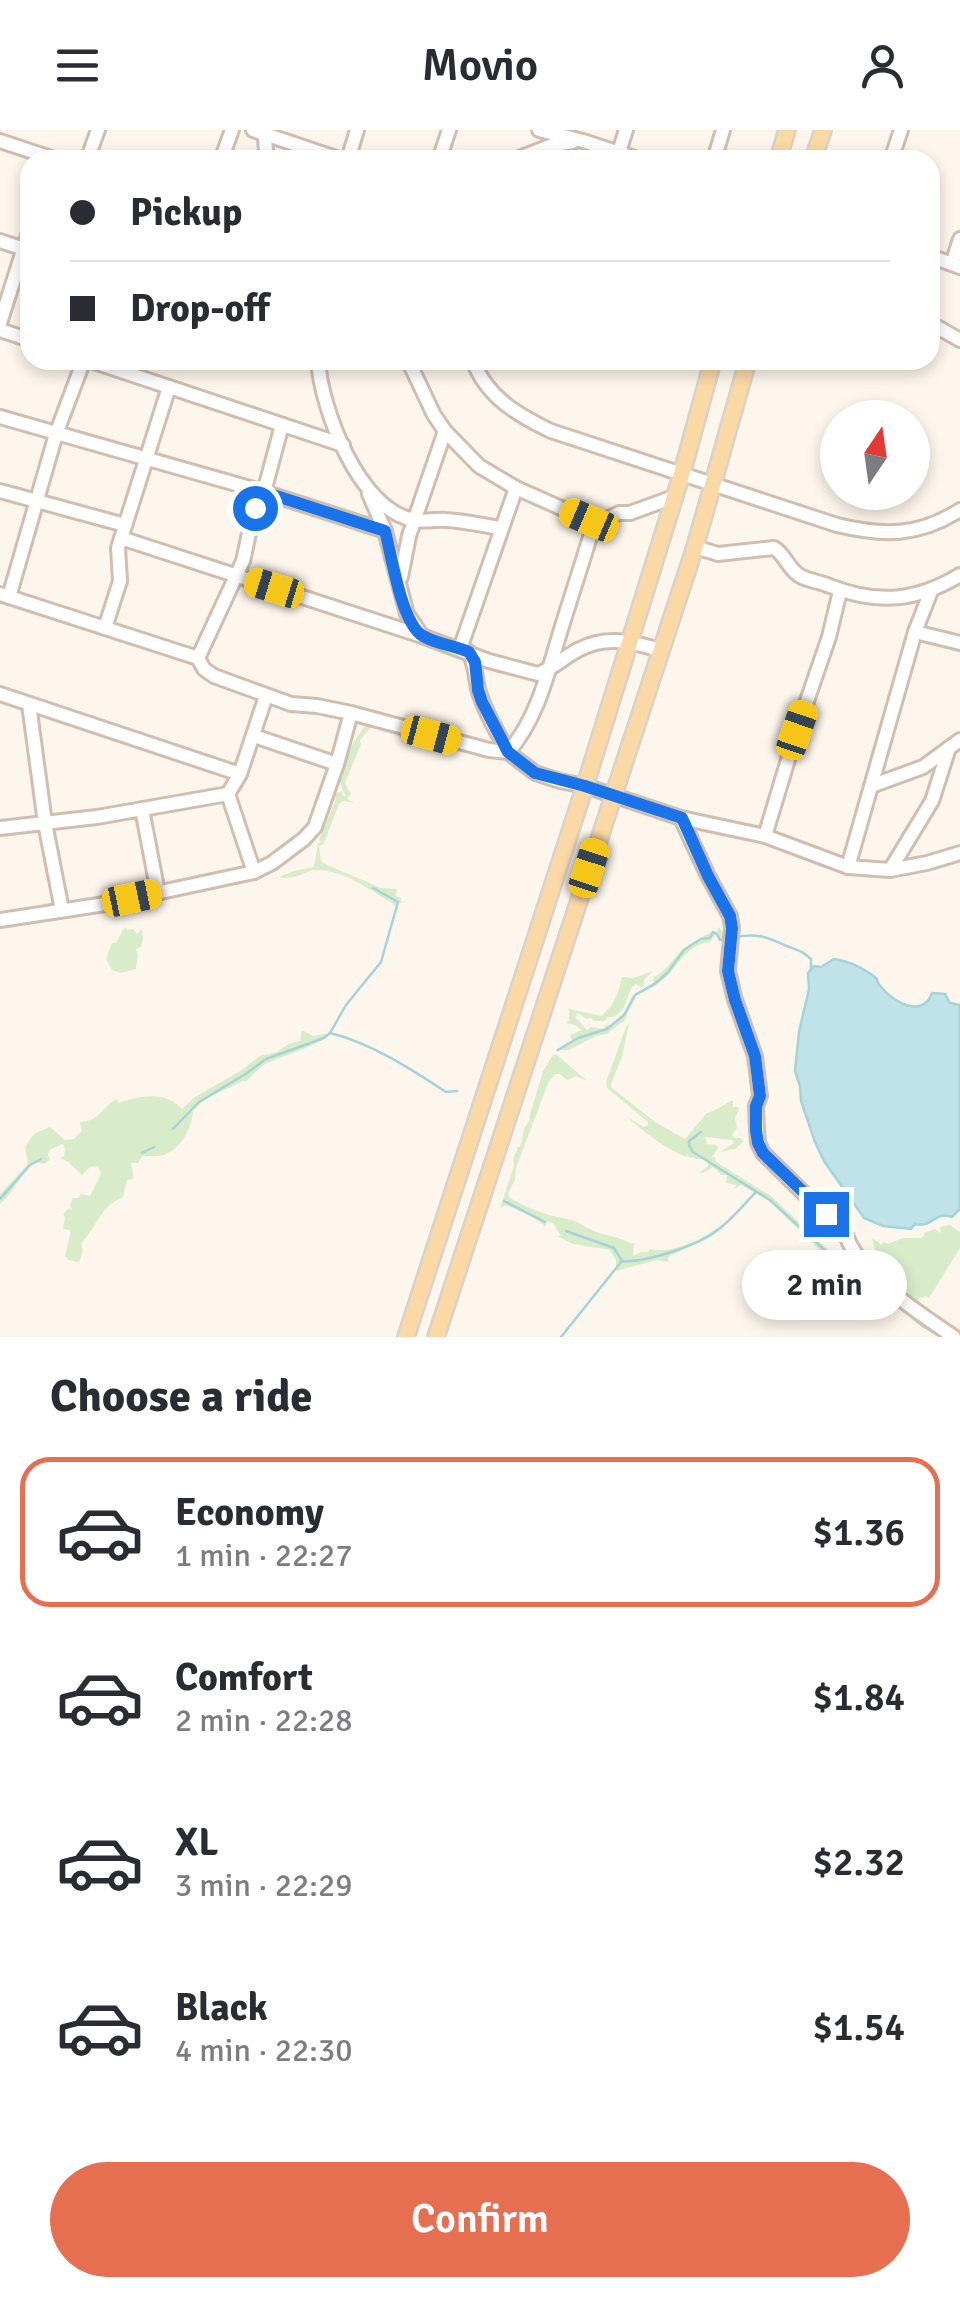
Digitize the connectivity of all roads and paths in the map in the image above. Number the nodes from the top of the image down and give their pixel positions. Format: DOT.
graph roads {
  1 [pos="539,130"];
  2 [pos="261,131"];
  3 [pos="0,140"];
  4 [pos="583,141"];
  5 [pos="28,150"];
  6 [pos="316,150"];
  7 [pos="535,150"];
  8 [pos="612,150"];
  9 [pos="960,239"];
  10 [pos="956,266"];
  11 [pos="20,270"];
  12 [pos="0,327"];
  13 [pos="82,370"];
  14 [pos="117,370"];
  15 [pos="318,370"];
  16 [pos="413,370"];
  17 [pos="478,370"];
  18 [pos="710,370"];
  19 [pos="745,370"];
  20 [pos="169,387"];
  21 [pos="0,418"];
  22 [pos="282,425"];
  23 [pos="445,432"];
  24 [pos="56,434"];
  25 [pos="343,445"];
  26 [pos="146,458"];
  27 [pos="682,473"];
  28 [pos="364,482"];
  29 [pos="713,482"];
  30 [pos="516,488"];
  31 [pos="0,491"];
  32 [pos="264,492"];
  33 [pos="674,497"];
  34 [pos="36,500"];
  35 [pos="960,510"];
  36 [pos="414,520"];
  37 [pos="597,524"];
  38 [pos="500,528"];
  39 [pos="123,531"];
  40 [pos="385,531"];
  41 [pos="695,547"];
  42 [pos="960,575"];
  43 [pos="237,576"];
  44 [pos="399,586"];
  45 [pos="840,591"];
  46 [pos="932,591"];
  47 [pos="5,596"];
  48 [pos="105,628"];
  49 [pos="915,632"];
  50 [pos="422,636"];
  51 [pos="629,640"];
  52 [pos="960,643"];
  53 [pos="465,650"];
  54 [pos="660,650"];
  55 [pos="198,658"];
  56 [pos="548,670"];
  57 [pos="0,694"];
  58 [pos="266,696"];
  59 [pos="30,704"];
  60 [pos="351,713"];
  61 [pos="254,736"];
  62 [pos="954,744"];
  63 [pos="508,752"];
  64 [pos="337,764"];
  65 [pos="240,774"];
  66 [pos="585,786"];
  67 [pos="871,786"];
  68 [pos="228,794"];
  69 [pos="613,796"];
  70 [pos="142,809"];
  71 [pos="682,818"];
  72 [pos="45,824"];
  73 [pos="0,828"];
  74 [pos="764,836"];
  75 [pos="960,852"];
  76 [pos="848,867"];
  77 [pos="890,870"];
  78 [pos="254,872"];
  79 [pos="158,892"];
  80 [pos="62,910"];
  81 [pos="0,920"];
  82 [pos="406,1337"];
  83 [pos="436,1337"];
  84 [pos="954,1337"];
  1 -- 4 [label="street"];
  2 -- 6 [label="street"];
  3 -- 5 [label="street"];
  4 -- 7 [label="street"];
  4 -- 8 [label="street"];
  9 -- 10 [label="street"];
  11 -- 12 [label="street"];
  13 -- 24 [label="street"];
  14 -- 20 [label="street"];
  15 -- 25 [label="street"];
  16 -- 23 [label="street"];
  17 -- 27 [label="street"];
  18 -- 27 [label="main road"];
  19 -- 29 [label="main road"];
  20 -- 22 [label="street"];
  20 -- 26 [label="street"];
  21 -- 24 [label="street"];
  22 -- 25 [label="street"];
  22 -- 32 [label="street"];
  23 -- 30 [label="street"];
  23 -- 36 [label="street"];
  24 -- 26 [label="street"];
  24 -- 34 [label="street"];
  25 -- 28 [label="street"];
  26 -- 32 [label="street"];
  26 -- 39 [label="street"];
  27 -- 29 [label="street"];
  27 -- 33 [label="main road"];
  28 -- 36 [label="street"];
  28 -- 40 [label="street"];
  29 -- 35 [label="street"];
  29 -- 41 [label="main road"];
  30 -- 37 [label="street"];
  30 -- 38 [label="street"];
  31 -- 34 [label="street"];
  32 -- 40 [label="street"];
  32 -- 43 [label="street"];
  33 -- 37 [label="street"];
  33 -- 51 [label="main road"];
  34 -- 39 [label="street"];
  34 -- 47 [label="street"];
  36 -- 38 [label="street"];
  36 -- 44 [label="street"];
  37 -- 56 [label="street"];
  38 -- 53 [label="street"];
  39 -- 43 [label="street"];
  39 -- 48 [label="street"];
  40 -- 44 [label="street"];
  41 -- 45 [label="street"];
  41 -- 54 [label="main road"];
  42 -- 46 [label="street"];
  43 -- 50 [label="street"];
  43 -- 55 [label="street"];
  44 -- 50 [label="street"];
  45 -- 46 [label="street"];
  45 -- 74 [label="street"];
  46 -- 49 [label="street"];
  47 -- 48 [label="street"];
  48 -- 55 [label="street"];
  49 -- 52 [label="street"];
  49 -- 67 [label="street"];
  50 -- 53 [label="street"];
  51 -- 54 [label="street"];
  51 -- 56 [label="street"];
  51 -- 66 [label="main road"];
  53 -- 56 [label="street"];
  53 -- 63 [label="street"];
  54 -- 69 [label="main road"];
  55 -- 58 [label="street"];
  56 -- 63 [label="street"];
  57 -- 59 [label="street"];
  58 -- 60 [label="street"];
  58 -- 61 [label="street"];
  59 -- 65 [label="street"];
  59 -- 72 [label="street"];
  60 -- 63 [label="street"];
  60 -- 64 [label="street"];
  61 -- 64 [label="street"];
  61 -- 65 [label="street"];
  62 -- 67 [label="street"];
  62 -- 77 [label="street"];
  63 -- 66 [label="street"];
  64 -- 78 [label="street"];
  65 -- 68 [label="street"];
  66 -- 69 [label="street"];
  66 -- 82 [label="main road"];
  67 -- 76 [label="street"];
  68 -- 70 [label="street"];
  68 -- 78 [label="street"];
  69 -- 71 [label="street"];
  69 -- 83 [label="main road"];
  70 -- 72 [label="street"];
  70 -- 79 [label="street"];
  71 -- 74 [label="street"];
  71 -- 84 [label="street"];
  72 -- 73 [label="street"];
  72 -- 80 [label="street"];
  74 -- 76 [label="street"];
  75 -- 77 [label="street"];
  76 -- 77 [label="street"];
  78 -- 79 [label="street"];
  79 -- 80 [label="street"];
  80 -- 81 [label="street"];
}
